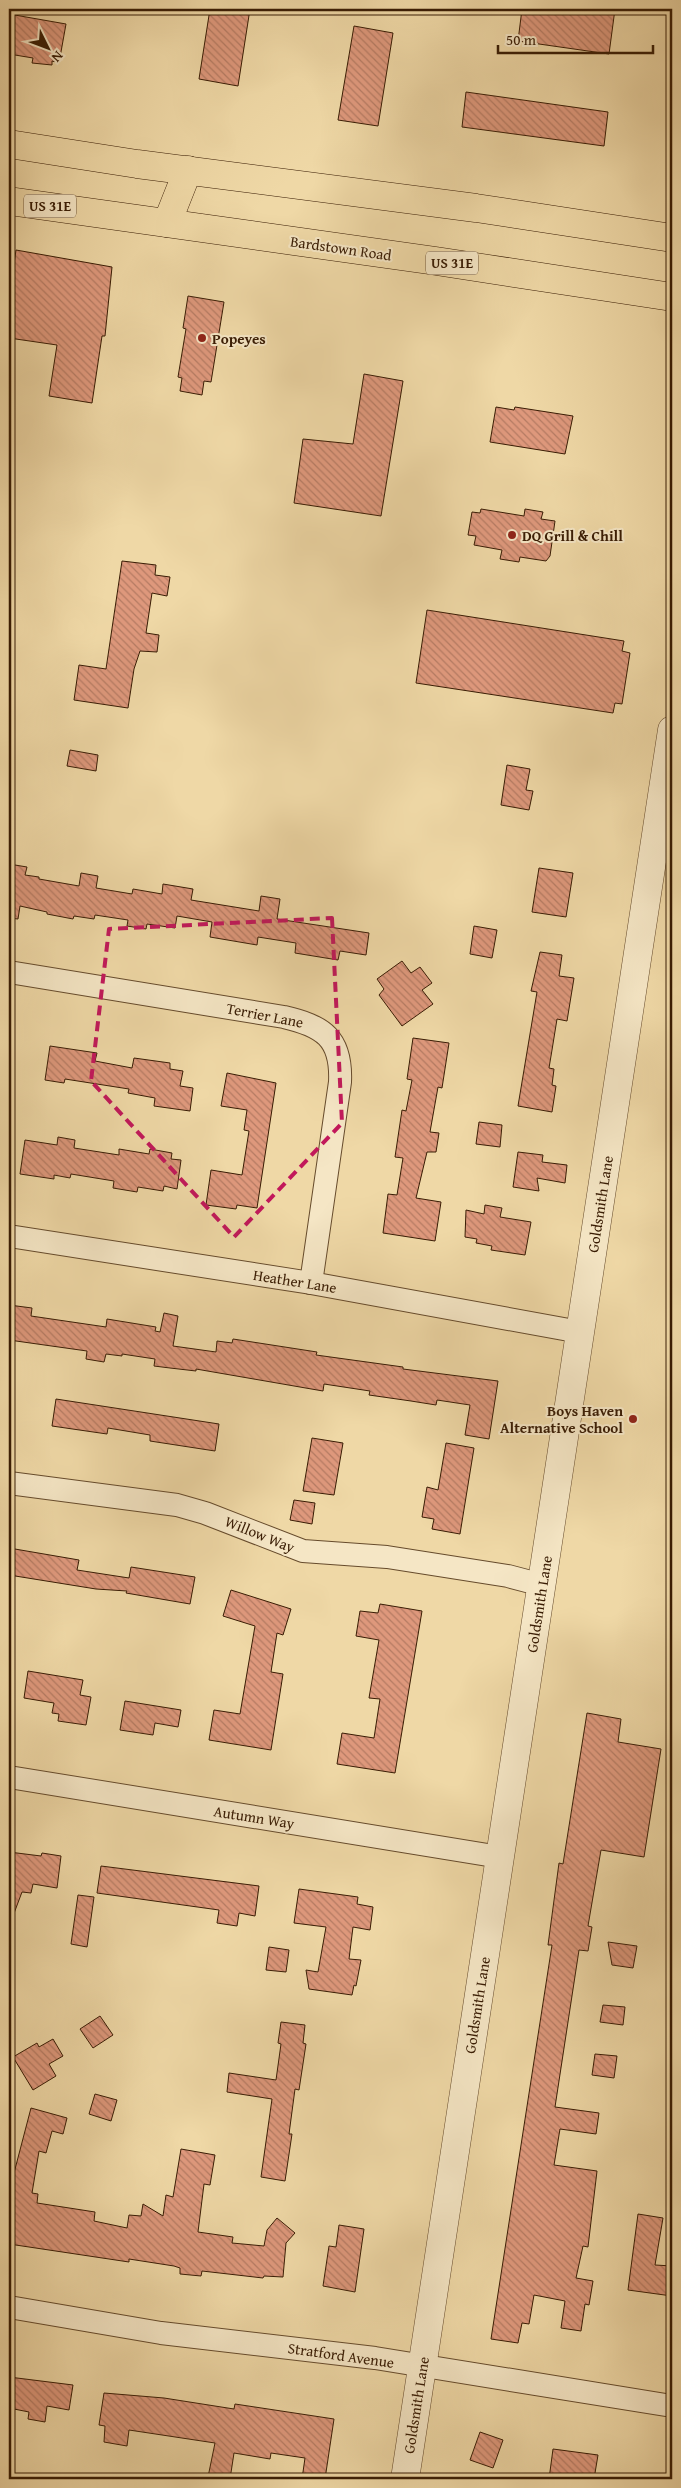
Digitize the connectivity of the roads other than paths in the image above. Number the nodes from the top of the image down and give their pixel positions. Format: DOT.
graph roads {
  1 [pos="9,144"];
  2 [pos="188,170"];
  3 [pos="9,201"];
  4 [pos="167,223"];
  5 [pos="672,238"];
  6 [pos="672,298"];
  7 [pos="672,730"];
  8 [pos="9,972"];
  9 [pos="9,1236"];
  10 [pos="311,1284"];
  11 [pos="580,1332"];
  12 [pos="9,1483"];
  13 [pos="542,1585"];
  14 [pos="9,1777"];
  15 [pos="500,1857"];
  16 [pos="9,2307"];
  17 [pos="422,2366"];
  18 [pos="672,2406"];
  19 [pos="405,2479"];
  1 -- 2 [label="main road"];
  2 -- 4 [label="main road"];
  2 -- 5 [label="main road"];
  3 -- 4 [label="main road, Bardstown Road / US 31E"];
  4 -- 6 [label="main road, Bardstown Road / US 31E"];
  7 -- 11 [label="street, Goldsmith Lane"];
  8 -- 10 [label="street, Terrier Lane"];
  9 -- 10 [label="street, Heather Lane"];
  10 -- 11 [label="street, Heather Lane"];
  11 -- 13 [label="street, Goldsmith Lane"];
  12 -- 13 [label="street, Willow Way"];
  13 -- 15 [label="street, Goldsmith Lane"];
  14 -- 15 [label="street, Autumn Way"];
  15 -- 17 [label="street, Goldsmith Lane"];
  16 -- 17 [label="street, Stratford Avenue"];
  17 -- 18 [label="street, Stratford Avenue"];
  17 -- 19 [label="street, Goldsmith Lane"];
}
